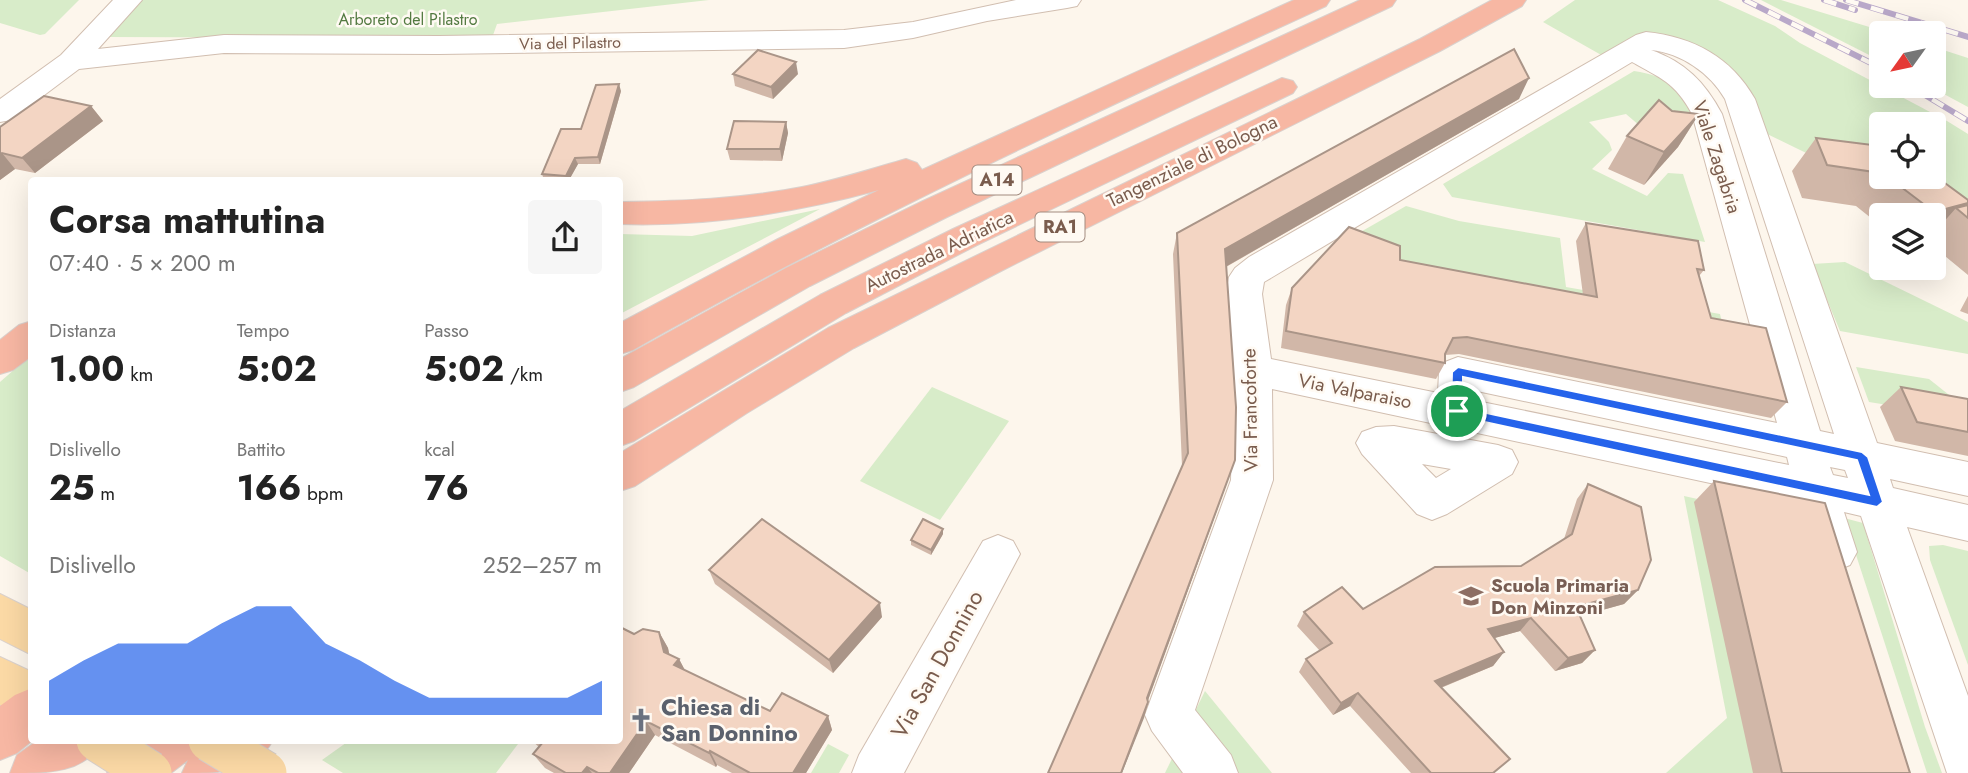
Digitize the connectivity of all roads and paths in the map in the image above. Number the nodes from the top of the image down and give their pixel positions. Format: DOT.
graph roads {
  1 [pos="128,0"];
  2 [pos="1067,0"];
  3 [pos="1316,0"];
  4 [pos="1382,0"];
  5 [pos="1458,0"];
  6 [pos="1512,0"];
  7 [pos="1614,60"];
  8 [pos="71,61"];
  9 [pos="1106,98"];
  10 [pos="0,113"];
  11 [pos="623,213"];
  12 [pos="28,338"];
  13 [pos="623,338"];
  14 [pos="0,360"];
  15 [pos="1253,370"];
  16 [pos="623,375"];
  17 [pos="1457,411"];
  18 [pos="623,427"];
  19 [pos="1803,445"];
  20 [pos="1862,457"];
  21 [pos="623,472"];
  22 [pos="1968,479"];
  23 [pos="1815,488"];
  24 [pos="1877,502"];
  25 [pos="1968,523"];
  26 [pos="998,554"];
  27 [pos="1846,589"];
  28 [pos="0,679"];
  29 [pos="28,696"];
  30 [pos="28,714"];
  31 [pos="28,728"];
  32 [pos="0,736"];
  33 [pos="74,744"];
  34 [pos="104,744"];
  35 [pos="169,744"];
  36 [pos="217,744"];
  37 [pos="244,744"];
  38 [pos="254,744"];
  39 [pos="0,748"];
  40 [pos="1968,765"];
  41 [pos="34,773"];
  42 [pos="132,773"];
  43 [pos="150,773"];
  44 [pos="207,773"];
  45 [pos="222,773"];
  46 [pos="265,773"];
  47 [pos="877,773"];
  48 [pos="1213,773"];
  1 -- 8 [label="street, Via del Pilastro"];
  2 -- 8 [label="street, Via del Pilastro"];
  3 -- 9 [label="highway"];
  4 -- 16 [label="highway, Autostrada Adriatica / A14"];
  5 -- 18 [label="highway, Autostrada Adriatica / A14"];
  6 -- 21 [label="highway, Tangenziale di Bologna / RA1"];
  7 -- 15 [label="street, Via Francoforte"];
  7 -- 19 [label="street, Viale Zagabria"];
  7 -- 20 [label="street, Viale Zagabria"];
  8 -- 10 [label="street, Via del Pilastro"];
  9 -- 11 [label="highway"];
  9 -- 13 [label="highway"];
  12 -- 14 [label="highway"];
  15 -- 17 [label="street, Via Valparaiso"];
  15 -- 48 [label="street, Via Francoforte"];
  17 -- 19 [label="street"];
  17 -- 23 [label="street, Via Valparaiso"];
  19 -- 20 [label="street"];
  19 -- 23 [label="street, Viale Zagabria"];
  20 -- 22 [label="street"];
  20 -- 24 [label="street, Viale Zagabria"];
  23 -- 24 [label="street, Via Valparaiso"];
  23 -- 27 [label="street, Viale Zagabria"];
  24 -- 25 [label="street, Via Valparaiso"];
  24 -- 40 [label="street, Viale Zagabria"];
  26 -- 47 [label="street, Via San Donnino"];
  28 -- 29 [label="main road"];
  30 -- 32 [label="highway"];
  31 -- 39 [label="highway"];
  33 -- 41 [label="highway"];
  34 -- 43 [label="main road, bridge"];
  35 -- 42 [label="highway"];
  36 -- 46 [label="main road, bridge"];
  37 -- 44 [label="highway"];
  38 -- 45 [label="highway"];
}
